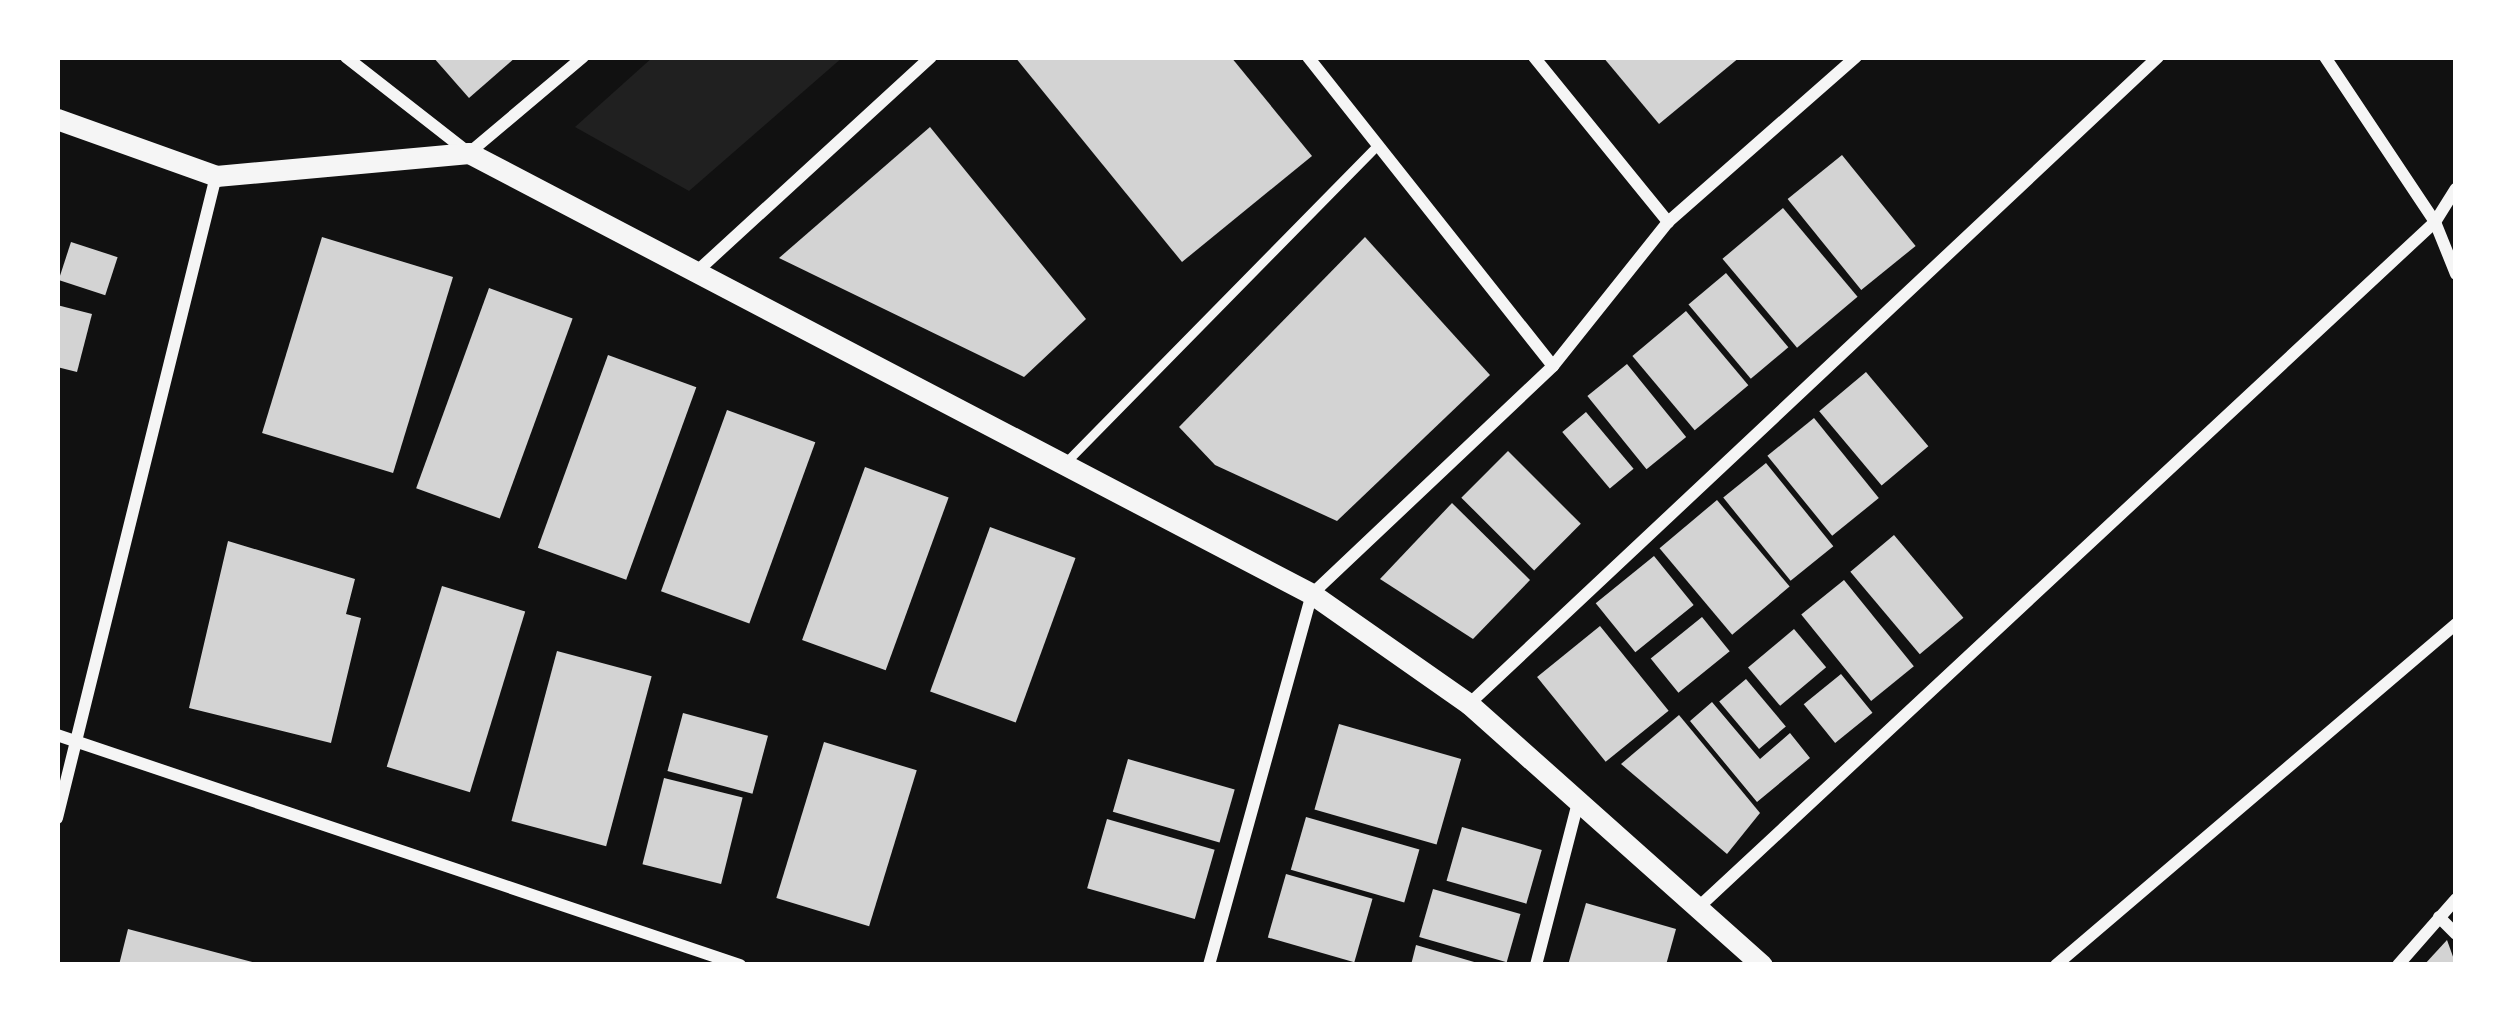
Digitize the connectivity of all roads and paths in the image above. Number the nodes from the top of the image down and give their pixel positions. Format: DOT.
graph roads {
  1 [pos="346,57"];
  2 [pos="583,57"];
  3 [pos="931,57"];
  4 [pos="1308,57"];
  5 [pos="1534,57"];
  6 [pos="1856,57"];
  7 [pos="2158,57"];
  8 [pos="2325,57"];
  9 [pos="57,119"];
  10 [pos="1378,145"];
  11 [pos="469,152"];
  12 [pos="216,176"];
  13 [pos="2456,189"];
  14 [pos="1668,222"];
  15 [pos="2435,222"];
  16 [pos="2456,274"];
  17 [pos="692,276"];
  18 [pos="1553,366"];
  19 [pos="1062,466"];
  20 [pos="1312,594"];
  21 [pos="2454,630"];
  22 [pos="1469,704"];
  23 [pos="57,735"];
  24 [pos="76,741"];
  25 [pos="1579,803"];
  26 [pos="57,818"];
  27 [pos="2456,899"];
  28 [pos="1702,904"];
  29 [pos="2439,917"];
  30 [pos="2456,934"];
  31 [pos="740,965"];
  32 [pos="1209,965"];
  33 [pos="1535,965"];
  34 [pos="1762,965"];
  35 [pos="2056,965"];
  36 [pos="2398,965"];
  1 -- 11 [label="street"];
  2 -- 11 [label="street"];
  3 -- 17 [label="street"];
  4 -- 10 [label="street"];
  5 -- 14 [label="street"];
  6 -- 14 [label="street"];
  7 -- 22 [label="street"];
  8 -- 15 [label="street"];
  9 -- 12 [label="street"];
  10 -- 18 [label="street"];
  10 -- 19 [label="lane"];
  11 -- 12 [label="street"];
  11 -- 17 [label="street"];
  12 -- 24 [label="street"];
  13 -- 15 [label="street"];
  14 -- 18 [label="street"];
  15 -- 16 [label="street"];
  15 -- 28 [label="street"];
  17 -- 19 [label="street"];
  18 -- 20 [label="street"];
  19 -- 20 [label="street"];
  20 -- 22 [label="street"];
  20 -- 32 [label="street"];
  21 -- 35 [label="street"];
  22 -- 25 [label="street"];
  23 -- 24 [label="street"];
  24 -- 26 [label="street"];
  24 -- 31 [label="street"];
  25 -- 28 [label="street"];
  25 -- 33 [label="street"];
  27 -- 29 [label="street"];
  28 -- 34 [label="street"];
  29 -- 30 [label="street"];
  29 -- 36 [label="street"];
}
